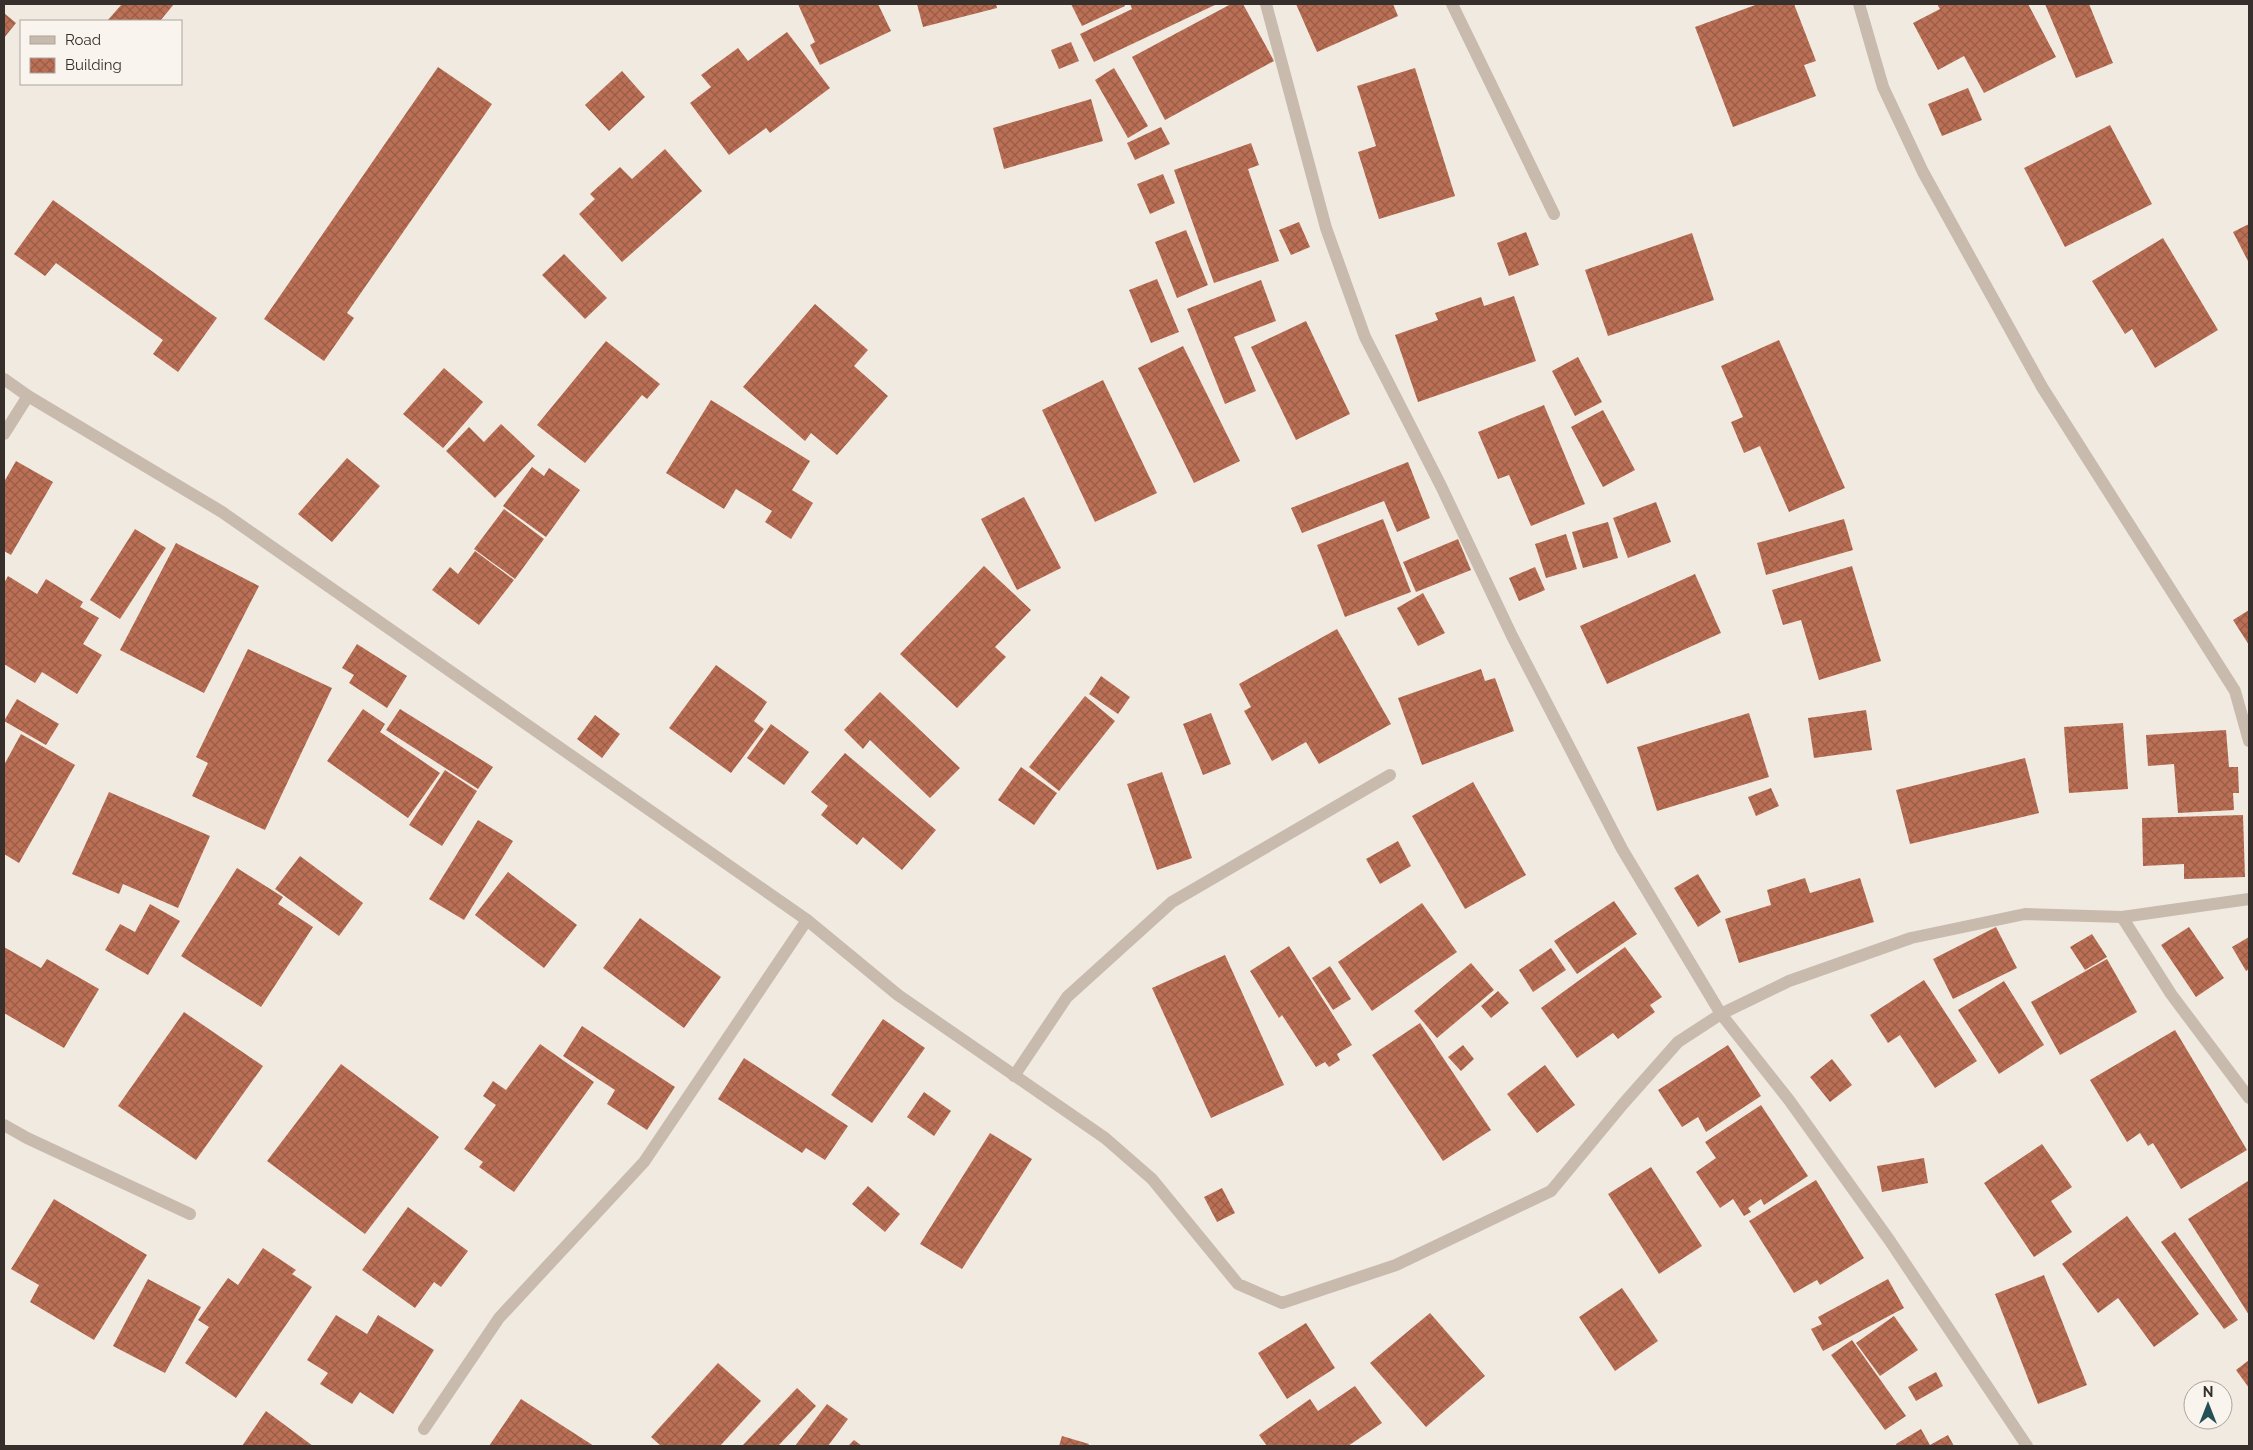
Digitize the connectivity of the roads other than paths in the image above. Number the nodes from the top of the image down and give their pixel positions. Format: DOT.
graph roads {
  1 [pos="1266,4"];
  2 [pos="1452,4"];
  3 [pos="1859,4"];
  4 [pos="1554,214"];
  5 [pos="4,379"];
  6 [pos="28,396"];
  7 [pos="4,434"];
  8 [pos="2249,740"];
  9 [pos="1390,775"];
  10 [pos="2249,899"];
  11 [pos="2122,917"];
  12 [pos="807,920"];
  13 [pos="1721,1014"];
  14 [pos="1014,1076"];
  15 [pos="2249,1098"];
  16 [pos="4,1125"];
  17 [pos="190,1214"];
  18 [pos="424,1429"];
  19 [pos="2027,1446"];
  1 -- 13 [label="street"];
  2 -- 4 [label="street"];
  3 -- 8 [label="street"];
  5 -- 6 [label="street"];
  6 -- 7 [label="street"];
  6 -- 12 [label="street"];
  9 -- 14 [label="street"];
  10 -- 11 [label="street"];
  11 -- 13 [label="street"];
  11 -- 15 [label="street"];
  12 -- 14 [label="street"];
  12 -- 18 [label="street"];
  13 -- 14 [label="street"];
  13 -- 19 [label="street"];
  16 -- 17 [label="street"];
}
